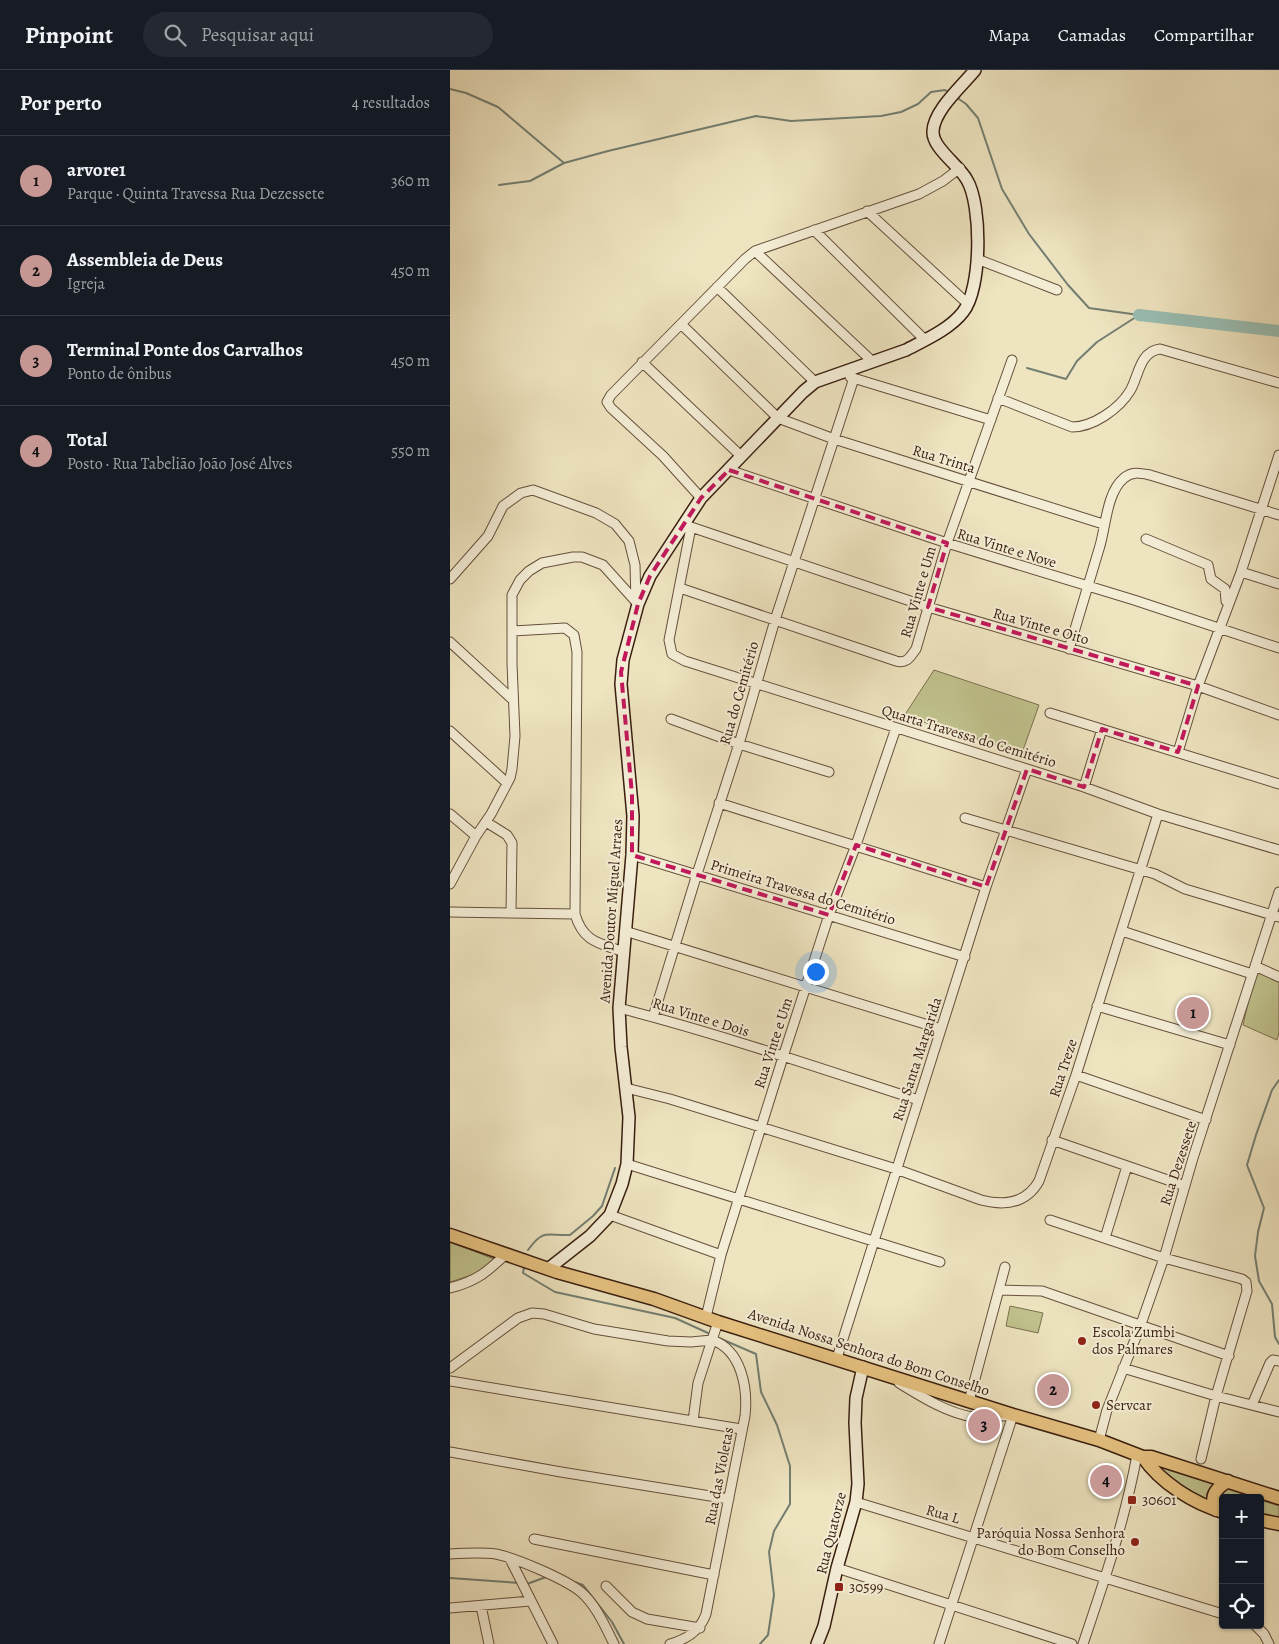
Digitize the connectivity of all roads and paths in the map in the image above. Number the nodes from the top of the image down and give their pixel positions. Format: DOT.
graph roads {
  1 [pos="976,70"];
  2 [pos="960,168"];
  3 [pos="867,211"];
  4 [pos="814,230"];
  5 [pos="755,251"];
  6 [pos="977,259"];
  7 [pos="717,287"];
  8 [pos="1057,290"];
  9 [pos="968,304"];
  10 [pos="680,324"];
  11 [pos="925,340"];
  12 [pos="1012,360"];
  13 [pos="642,362"];
  14 [pos="873,362"];
  15 [pos="841,373"];
  16 [pos="854,378"];
  17 [pos="815,382"];
  18 [pos="1279,383"];
  19 [pos="998,398"];
  20 [pos="778,418"];
  21 [pos="991,420"];
  22 [pos="834,439"];
  23 [pos="1279,455"];
  24 [pos="741,456"];
  25 [pos="729,470"];
  26 [pos="968,481"];
  27 [pos="701,498"];
  28 [pos="816,499"];
  29 [pos="1262,510"];
  30 [pos="1279,516"];
  31 [pos="1103,524"];
  32 [pos="691,527"];
  33 [pos="679,532"];
  34 [pos="1146,539"];
  35 [pos="947,543"];
  36 [pos="795,561"];
  37 [pos="1240,572"];
  38 [pos="450,579"];
  39 [pos="1279,584"];
  40 [pos="1086,587"];
  41 [pos="680,588"];
  42 [pos="637,603"];
  43 [pos="928,607"];
  44 [pos="1225,612"];
  45 [pos="775,620"];
  46 [pos="1219,628"];
  47 [pos="513,631"];
  48 [pos="450,642"];
  49 [pos="1279,648"];
  50 [pos="1069,649"];
  51 [pos="756,683"];
  52 [pos="1198,686"];
  53 [pos="513,700"];
  54 [pos="1050,713"];
  55 [pos="1279,715"];
  56 [pos="671,719"];
  57 [pos="896,728"];
  58 [pos="1102,729"];
  59 [pos="450,731"];
  60 [pos="739,744"];
  61 [pos="1178,752"];
  62 [pos="1027,769"];
  63 [pos="829,772"];
  64 [pos="507,783"];
  65 [pos="1279,784"];
  66 [pos="1084,787"];
  67 [pos="719,803"];
  68 [pos="450,814"];
  69 [pos="1158,814"];
  70 [pos="964,818"];
  71 [pos="486,822"];
  72 [pos="1005,830"];
  73 [pos="476,836"];
  74 [pos="856,846"];
  75 [pos="1279,850"];
  76 [pos="632,854"];
  77 [pos="1140,869"];
  78 [pos="697,874"];
  79 [pos="450,884"];
  80 [pos="986,887"];
  81 [pos="1279,892"];
  82 [pos="450,912"];
  83 [pos="511,912"];
  84 [pos="575,914"];
  85 [pos="829,915"];
  86 [pos="1275,916"];
  87 [pos="626,931"];
  88 [pos="1122,931"];
  89 [pos="674,946"];
  90 [pos="624,952"];
  91 [pos="965,957"];
  92 [pos="1254,970"];
  93 [pos="1279,977"];
  94 [pos="806,987"];
  95 [pos="1097,1006"];
  96 [pos="619,1008"];
  97 [pos="653,1017"];
  98 [pos="941,1029"];
  99 [pos="1230,1044"];
  100 [pos="783,1056"];
  101 [pos="1076,1075"];
  102 [pos="626,1088"];
  103 [pos="918,1100"];
  104 [pos="1206,1120"];
  105 [pos="760,1128"];
  106 [pos="1052,1140"];
  107 [pos="627,1164"];
  108 [pos="1127,1166"];
  109 [pos="896,1169"];
  110 [pos="1184,1186"];
  111 [pos="739,1199"];
  112 [pos="610,1215"];
  113 [pos="1050,1220"];
  114 [pos="450,1235"];
  115 [pos="1105,1238"];
  116 [pos="873,1240"];
  117 [pos="506,1254"];
  118 [pos="721,1255"];
  119 [pos="1164,1258"];
  120 [pos="940,1262"];
  121 [pos="1005,1267"];
  122 [pos="548,1269"];
  123 [pos="450,1288"];
  124 [pos="999,1290"];
  125 [pos="706,1317"];
  126 [pos="718,1322"];
  127 [pos="1140,1326"];
  128 [pos="712,1340"];
  129 [pos="1229,1356"];
  130 [pos="837,1358"];
  131 [pos="1274,1362"];
  132 [pos="862,1367"];
  133 [pos="450,1368"];
  134 [pos="1123,1368"];
  135 [pos="883,1373"];
  136 [pos="450,1381"];
  137 [pos="1216,1396"];
  138 [pos="969,1401"];
  139 [pos="1252,1405"];
  140 [pos="1279,1412"];
  141 [pos="1012,1415"];
  142 [pos="693,1421"];
  143 [pos="741,1429"];
  144 [pos="1099,1440"];
  145 [pos="450,1452"];
  146 [pos="1140,1456"];
  147 [pos="1201,1459"];
  148 [pos="1228,1481"];
  149 [pos="1279,1498"];
  150 [pos="729,1499"];
  151 [pos="856,1502"];
  152 [pos="1219,1511"];
  153 [pos="1264,1521"];
  154 [pos="1279,1524"];
  155 [pos="973,1537"];
  156 [pos="534,1539"];
  157 [pos="450,1554"];
  158 [pos="510,1559"];
  159 [pos="837,1568"];
  160 [pos="714,1575"];
  161 [pos="1106,1577"];
  162 [pos="606,1586"];
  163 [pos="530,1601"];
  164 [pos="481,1606"];
  165 [pos="951,1606"];
  166 [pos="450,1608"];
  167 [pos="1219,1613"];
  168 [pos="700,1628"];
  169 [pos="1259,1629"];
  170 [pos="489,1644"];
  171 [pos="553,1644"];
  172 [pos="614,1644"];
  173 [pos="670,1644"];
  174 [pos="819,1644"];
  175 [pos="939,1644"];
  176 [pos="1072,1644"];
  177 [pos="1083,1644"];
  178 [pos="1269,1644"];
  1 -- 2 [label="main road"];
  2 -- 3 [label="street"];
  2 -- 6 [label="main road"];
  3 -- 4 [label="street"];
  3 -- 9 [label="street"];
  4 -- 5 [label="street"];
  4 -- 11 [label="street"];
  5 -- 7 [label="street"];
  5 -- 14 [label="street"];
  6 -- 8 [label="street"];
  6 -- 9 [label="main road"];
  7 -- 10 [label="street"];
  7 -- 17 [label="street"];
  9 -- 11 [label="main road"];
  10 -- 13 [label="street"];
  10 -- 20 [label="street"];
  11 -- 14 [label="main road"];
  12 -- 19 [label="street, Rua Vinte e Um"];
  13 -- 24 [label="street"];
  13 -- 27 [label="street"];
  14 -- 15 [label="main road"];
  15 -- 16 [label="street"];
  15 -- 17 [label="main road"];
  16 -- 21 [label="street"];
  16 -- 22 [label="street, Rua do Cemitério"];
  17 -- 20 [label="main road, Avenida Doutor Miguel Arraes"];
  18 -- 19 [label="street"];
  19 -- 21 [label="street, Rua Vinte e Um"];
  20 -- 22 [label="street, Rua Trinta"];
  20 -- 24 [label="main road, Avenida Doutor Miguel Arraes"];
  21 -- 26 [label="street, Rua Vinte e Um"];
  22 -- 26 [label="street, Rua Trinta"];
  22 -- 28 [label="street, Rua do Cemitério"];
  23 -- 29 [label="street"];
  24 -- 25 [label="main road, Avenida Doutor Miguel Arraes"];
  25 -- 27 [label="main road, Avenida Doutor Miguel Arraes"];
  25 -- 28 [label="street, Rua Vinte e Nove"];
  26 -- 31 [label="street, Rua Trinta"];
  26 -- 35 [label="street, Rua Vinte e Um"];
  27 -- 33 [label="main road, Avenida Doutor Miguel Arraes"];
  28 -- 35 [label="street, Rua Vinte e Nove"];
  28 -- 36 [label="street, Rua do Cemitério"];
  29 -- 30 [label="street"];
  29 -- 31 [label="street"];
  29 -- 37 [label="street"];
  31 -- 40 [label="street"];
  32 -- 33 [label="street"];
  32 -- 36 [label="street, Rua Vinte e Oito"];
  32 -- 41 [label="street"];
  33 -- 42 [label="main road, Avenida Doutor Miguel Arraes"];
  34 -- 44 [label="street"];
  35 -- 40 [label="street, Rua Vinte e Nove"];
  35 -- 43 [label="street, Rua Vinte e Um"];
  36 -- 43 [label="street, Rua Vinte e Oito"];
  36 -- 45 [label="street, Rua do Cemitério"];
  37 -- 39 [label="street"];
  37 -- 44 [label="street"];
  38 -- 42 [label="street"];
  40 -- 46 [label="street, Rua Vinte e Nove"];
  40 -- 50 [label="street"];
  41 -- 45 [label="street, Rua Vinte e Um"];
  41 -- 51 [label="street, Quarta Travessa do Cemitério"];
  42 -- 47 [label="street"];
  42 -- 76 [label="main road, Avenida Doutor Miguel Arraes"];
  43 -- 45 [label="street, Rua Vinte e Um"];
  43 -- 50 [label="street, Rua Vinte e Oito"];
  44 -- 46 [label="street"];
  45 -- 51 [label="street, Rua do Cemitério"];
  46 -- 49 [label="street, Rua Vinte e Nove"];
  46 -- 52 [label="street"];
  47 -- 53 [label="street"];
  47 -- 84 [label="street"];
  48 -- 53 [label="street"];
  50 -- 52 [label="street, Rua Vinte e Oito"];
  51 -- 57 [label="street, Quarta Travessa do Cemitério"];
  51 -- 60 [label="street, Rua do Cemitério"];
  52 -- 55 [label="street, Rua Vinte e Oito"];
  52 -- 61 [label="street"];
  53 -- 64 [label="street"];
  54 -- 58 [label="street"];
  56 -- 60 [label="street"];
  57 -- 62 [label="street, Quarta Travessa do Cemitério"];
  57 -- 74 [label="street, Rua Vinte e Um"];
  58 -- 61 [label="street"];
  58 -- 66 [label="street"];
  59 -- 64 [label="street"];
  60 -- 63 [label="street"];
  60 -- 67 [label="street, Rua do Cemitério"];
  61 -- 65 [label="street"];
  62 -- 66 [label="street, Quarta Travessa do Cemitério"];
  62 -- 72 [label="street, Rua Santa Margarida"];
  64 -- 71 [label="street"];
  66 -- 69 [label="street, Quarta Travessa do Cemitério"];
  67 -- 74 [label="street"];
  67 -- 78 [label="street, Rua do Cemitério"];
  68 -- 73 [label="street"];
  69 -- 75 [label="street, Quarta Travessa do Cemitério"];
  69 -- 77 [label="street, Rua Treze"];
  70 -- 72 [label="street"];
  71 -- 73 [label="street"];
  71 -- 83 [label="street"];
  72 -- 77 [label="street"];
  72 -- 80 [label="street, Rua Santa Margarida"];
  73 -- 79 [label="street"];
  74 -- 80 [label="street"];
  74 -- 85 [label="street, Rua Vinte e Um"];
  76 -- 78 [label="street, Primeira Travessa do Cemitério"];
  76 -- 87 [label="main road, Avenida Doutor Miguel Arraes"];
  77 -- 86 [label="street"];
  77 -- 88 [label="street, Rua Treze"];
  78 -- 85 [label="street, Primeira Travessa do Cemitério"];
  78 -- 89 [label="street, Rua do Cemitério"];
  80 -- 91 [label="street, Rua Santa Margarida"];
  81 -- 86 [label="street, Rua Dezessete"];
  82 -- 83 [label="street"];
  83 -- 84 [label="street"];
  84 -- 90 [label="street"];
  85 -- 91 [label="street, Primeira Travessa do Cemitério"];
  85 -- 94 [label="street, Rua Vinte e Um"];
  86 -- 92 [label="street, Rua Dezessete"];
  87 -- 89 [label="street"];
  87 -- 90 [label="main road, Avenida Doutor Miguel Arraes"];
  88 -- 92 [label="street"];
  88 -- 95 [label="street, Rua Treze"];
  89 -- 94 [label="street"];
  89 -- 97 [label="street, Rua do Cemitério"];
  90 -- 96 [label="main road, Avenida Doutor Miguel Arraes"];
  91 -- 98 [label="street, Rua Santa Margarida"];
  92 -- 93 [label="street"];
  92 -- 99 [label="street, Rua Dezessete"];
  94 -- 98 [label="street"];
  94 -- 100 [label="street, Rua Vinte e Um"];
  95 -- 99 [label="street"];
  95 -- 101 [label="street, Rua Treze"];
  96 -- 97 [label="street, Rua Vinte e Dois"];
  96 -- 102 [label="main road, Avenida Doutor Miguel Arraes"];
  97 -- 100 [label="street, Rua Vinte e Dois"];
  98 -- 103 [label="street, Rua Santa Margarida"];
  99 -- 104 [label="street, Rua Dezessete"];
  100 -- 103 [label="street, Rua Vinte e Dois"];
  100 -- 105 [label="street, Rua Vinte e Um"];
  101 -- 104 [label="street"];
  101 -- 106 [label="street, Rua Treze"];
  102 -- 105 [label="street, Rua Treze"];
  102 -- 107 [label="main road, Avenida Doutor Miguel Arraes"];
  103 -- 109 [label="street, Rua Santa Margarida"];
  104 -- 110 [label="street, Rua Dezessete"];
  105 -- 109 [label="street, Rua Treze"];
  105 -- 111 [label="street, Rua Vinte e Um"];
  106 -- 108 [label="street"];
  106 -- 109 [label="street, Rua Treze"];
  107 -- 111 [label="street"];
  107 -- 112 [label="main road, Avenida Doutor Miguel Arraes"];
  108 -- 110 [label="street"];
  108 -- 115 [label="street"];
  109 -- 116 [label="street, Rua Santa Margarida"];
  110 -- 119 [label="street, Rua Dezessete"];
  111 -- 116 [label="street"];
  111 -- 118 [label="street, Rua Vinte e Um"];
  112 -- 118 [label="street"];
  112 -- 122 [label="main road, Avenida Doutor Miguel Arraes"];
  113 -- 115 [label="street"];
  114 -- 117 [label="main road, Avenida Nossa Senhora do Bom Conselho"];
  115 -- 119 [label="street"];
  116 -- 120 [label="street"];
  116 -- 130 [label="street, Rua Santa Margarida"];
  117 -- 122 [label="main road, Avenida Nossa Senhora do Bom Conselho"];
  117 -- 123 [label="street"];
  118 -- 125 [label="street, Rua Vinte e Um"];
  119 -- 127 [label="street, Rua Dezessete"];
  119 -- 129 [label="street"];
  121 -- 124 [label="street"];
  122 -- 125 [label="main road, Avenida Nossa Senhora do Bom Conselho"];
  124 -- 127 [label="street"];
  124 -- 138 [label="street"];
  125 -- 126 [label="main road, Avenida Nossa Senhora do Bom Conselho"];
  126 -- 128 [label="street"];
  126 -- 130 [label="main road, Avenida Nossa Senhora do Bom Conselho"];
  127 -- 129 [label="street"];
  127 -- 134 [label="street, Rua Dezessete"];
  128 -- 133 [label="street"];
  128 -- 142 [label="street"];
  128 -- 143 [label="street, Rua das Violetas"];
  129 -- 137 [label="street"];
  130 -- 132 [label="main road, Avenida Nossa Senhora do Bom Conselho"];
  131 -- 139 [label="street"];
  132 -- 135 [label="main road, Avenida Nossa Senhora do Bom Conselho"];
  132 -- 151 [label="main road, Rua Quatorze"];
  134 -- 137 [label="street"];
  134 -- 144 [label="street, Rua Dezessete"];
  135 -- 138 [label="main road, Avenida Nossa Senhora do Bom Conselho"];
  135 -- 141 [label="street"];
  136 -- 142 [label="street"];
  137 -- 139 [label="street"];
  137 -- 147 [label="street"];
  138 -- 141 [label="main road, Avenida Nossa Senhora do Bom Conselho"];
  139 -- 140 [label="street"];
  141 -- 144 [label="main road, Avenida Nossa Senhora do Bom Conselho"];
  141 -- 155 [label="street"];
  142 -- 143 [label="street"];
  143 -- 150 [label="street, Rua das Violetas"];
  144 -- 146 [label="main road, Avenida Nossa Senhora do Bom Conselho"];
  145 -- 150 [label="street"];
  146 -- 148 [label="main road, Avenida Nossa Senhora do Bom Conselho"];
  146 -- 152 [label="main road"];
  146 -- 161 [label="street"];
  148 -- 149 [label="main road, Avenida Nossa Senhora do Bom Conselho"];
  148 -- 152 [label="main road"];
  150 -- 160 [label="street, Rua das Violetas"];
  151 -- 155 [label="street, Rua L"];
  151 -- 159 [label="main road, Rua Quatorze"];
  153 -- 154 [label="main road"];
  155 -- 161 [label="street, Rua L"];
  155 -- 165 [label="street"];
  156 -- 160 [label="street"];
  157 -- 158 [label="street"];
  158 -- 163 [label="street"];
  158 -- 172 [label="street"];
  159 -- 165 [label="street"];
  159 -- 174 [label="main road, Rua Quatorze"];
  160 -- 168 [label="street, Rua das Violetas"];
  161 -- 167 [label="street, Rua L"];
  161 -- 177 [label="street"];
  162 -- 168 [label="street"];
  163 -- 164 [label="street"];
  163 -- 171 [label="street"];
  164 -- 166 [label="street"];
  164 -- 170 [label="street"];
  165 -- 175 [label="street"];
  165 -- 176 [label="street"];
  168 -- 173 [label="street"];
  169 -- 178 [label="street"];
}
